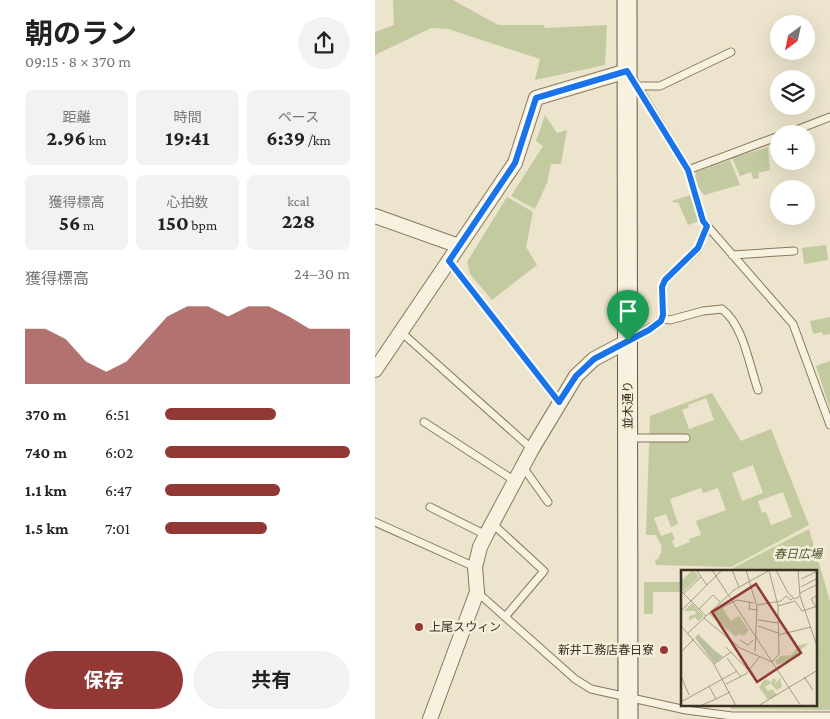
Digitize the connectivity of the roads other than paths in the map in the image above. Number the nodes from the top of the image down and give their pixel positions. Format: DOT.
graph roads {
  1 [pos="627,0"];
  2 [pos="731,52"];
  3 [pos="632,78"];
  4 [pos="830,117"];
  5 [pos="809,125"];
  6 [pos="770,139"];
  7 [pos="688,170"];
  8 [pos="375,216"];
  9 [pos="707,226"];
  10 [pos="459,246"];
  11 [pos="794,251"];
  12 [pos="732,254"];
  13 [pos="449,261"];
  14 [pos="661,320"];
  15 [pos="401,332"];
  16 [pos="628,341"];
  17 [pos="375,370"];
  18 [pos="758,390"];
  19 [pos="559,402"];
  20 [pos="424,422"];
  21 [pos="830,424"];
  22 [pos="628,438"];
  23 [pos="686,438"];
  24 [pos="531,449"];
  25 [pos="523,467"];
  26 [pos="515,481"];
  27 [pos="548,502"];
  28 [pos="430,507"];
  29 [pos="375,522"];
  30 [pos="489,530"];
  31 [pos="475,567"];
  32 [pos="477,592"];
  33 [pos="505,618"];
  34 [pos="628,696"];
  35 [pos="830,716"];
  36 [pos="430,719"];
  37 [pos="629,719"];
  1 -- 3 [label="street, 並木通り"];
  2 -- 3 [label="lane"];
  3 -- 7 [label="lane"];
  3 -- 10 [label="street"];
  3 -- 16 [label="street, 並木通り"];
  4 -- 5 [label="lane"];
  6 -- 7 [label="lane"];
  7 -- 9 [label="lane"];
  8 -- 10 [label="street"];
  9 -- 12 [label="lane"];
  9 -- 14 [label="lane"];
  10 -- 13 [label="street"];
  11 -- 12 [label="lane"];
  12 -- 21 [label="lane"];
  13 -- 15 [label="street"];
  13 -- 19 [label="lane"];
  14 -- 16 [label="lane"];
  14 -- 18 [label="lane"];
  15 -- 17 [label="street"];
  15 -- 24 [label="lane"];
  16 -- 19 [label="street"];
  16 -- 22 [label="street, 並木通り"];
  19 -- 24 [label="street"];
  20 -- 26 [label="lane"];
  22 -- 23 [label="lane"];
  22 -- 34 [label="street, 並木通り"];
  24 -- 25 [label="street"];
  25 -- 26 [label="street"];
  25 -- 27 [label="lane"];
  26 -- 30 [label="street"];
  28 -- 30 [label="lane"];
  29 -- 31 [label="lane"];
  30 -- 31 [label="street"];
  30 -- 33 [label="lane"];
  31 -- 32 [label="street"];
  32 -- 33 [label="lane"];
  32 -- 36 [label="street"];
  33 -- 34 [label="lane"];
  34 -- 35 [label="lane"];
  34 -- 37 [label="street, 並木通り"];
}
